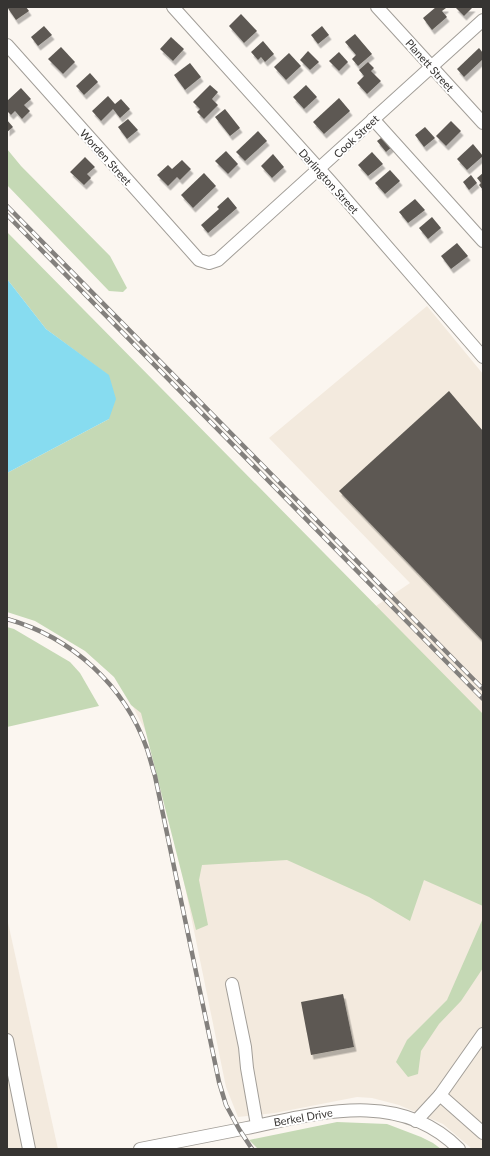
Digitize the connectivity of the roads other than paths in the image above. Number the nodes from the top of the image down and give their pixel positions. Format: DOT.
graph roads {
  1 [pos="173,7"];
  2 [pos="377,7"];
  3 [pos="483,20"];
  4 [pos="7,45"];
  5 [pos="432,67"];
  6 [pos="373,119"];
  7 [pos="483,123"];
  8 [pos="319,170"];
  9 [pos="483,241"];
  10 [pos="208,263"];
  11 [pos="483,357"];
  12 [pos="232,984"];
  13 [pos="483,1034"];
  14 [pos="7,1040"];
  15 [pos="440,1095"];
  16 [pos="416,1121"];
  17 [pos="258,1126"];
  18 [pos="483,1133"];
  19 [pos="29,1149"];
  20 [pos="140,1149"];
  21 [pos="459,1149"];
  1 -- 8 [label="street, Darlington Street"];
  2 -- 5 [label="street, Planett Street"];
  3 -- 5 [label="street, Cook Street"];
  4 -- 10 [label="street, Worden Street"];
  5 -- 6 [label="street, Cook Street"];
  5 -- 7 [label="street, Planett Street"];
  6 -- 8 [label="street, Cook Street"];
  6 -- 9 [label="street"];
  8 -- 10 [label="street, Cook Street"];
  8 -- 11 [label="street, Darlington Street"];
  12 -- 17 [label="street"];
  13 -- 15 [label="street"];
  14 -- 19 [label="street"];
  15 -- 16 [label="street"];
  15 -- 18 [label="street"];
  16 -- 17 [label="street, Berkel Drive"];
  16 -- 21 [label="street, Berkel Drive"];
  17 -- 20 [label="street, Berkel Drive"];
}
